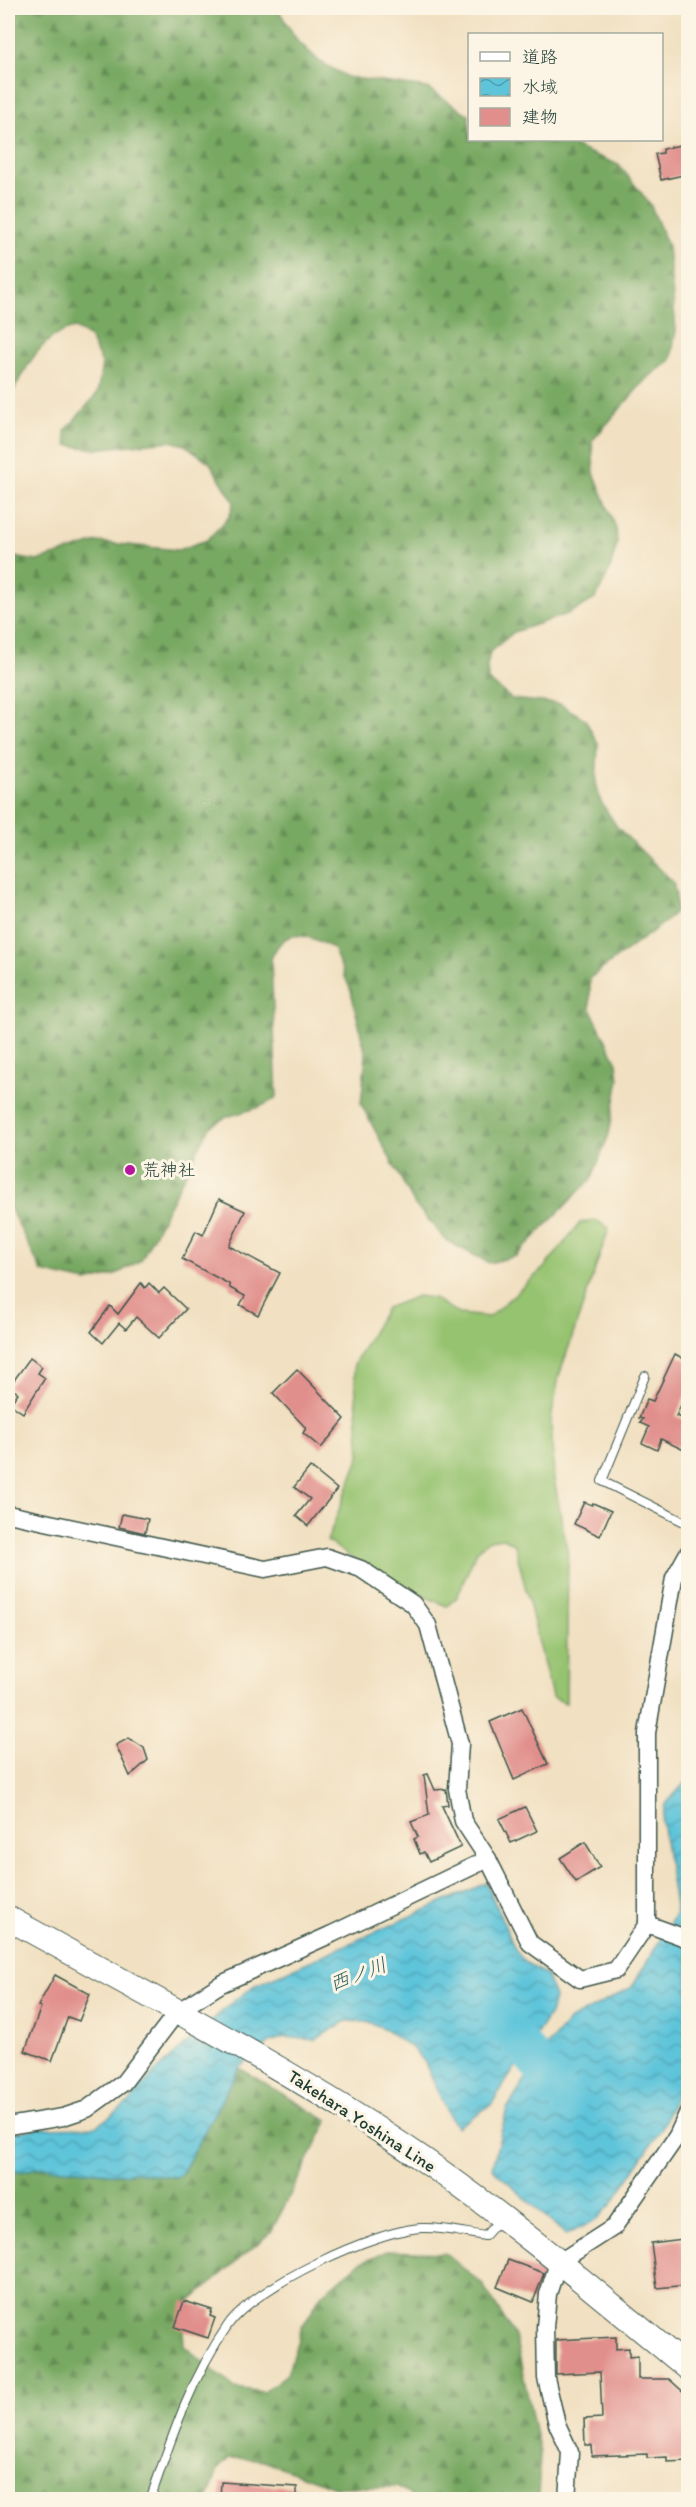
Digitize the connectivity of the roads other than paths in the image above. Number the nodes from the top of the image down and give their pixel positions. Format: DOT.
graph roads {
  1 [pos="645,1376"];
  2 [pos="8,1514"];
  3 [pos="688,1524"];
  4 [pos="688,1553"];
  5 [pos="488,1859"];
  6 [pos="8,1918"];
  7 [pos="646,1924"];
  8 [pos="688,1939"];
  9 [pos="183,2015"];
  10 [pos="688,2112"];
  11 [pos="8,2126"];
  12 [pos="501,2218"];
  13 [pos="558,2263"];
  14 [pos="688,2368"];
  15 [pos="150,2499"];
  16 [pos="567,2499"];
  1 -- 3 [label="lane"];
  2 -- 5 [label="street"];
  4 -- 7 [label="street"];
  5 -- 7 [label="street"];
  5 -- 9 [label="street"];
  6 -- 9 [label="main road, Takehara Yoshina Line"];
  7 -- 8 [label="street"];
  9 -- 11 [label="street"];
  9 -- 12 [label="main road, Takehara Yoshina Line"];
  10 -- 13 [label="street"];
  12 -- 13 [label="main road, Takehara Yoshina Line"];
  12 -- 15 [label="lane"];
  13 -- 14 [label="main road, Takehara Yoshina Line"];
  13 -- 16 [label="street"];
}
